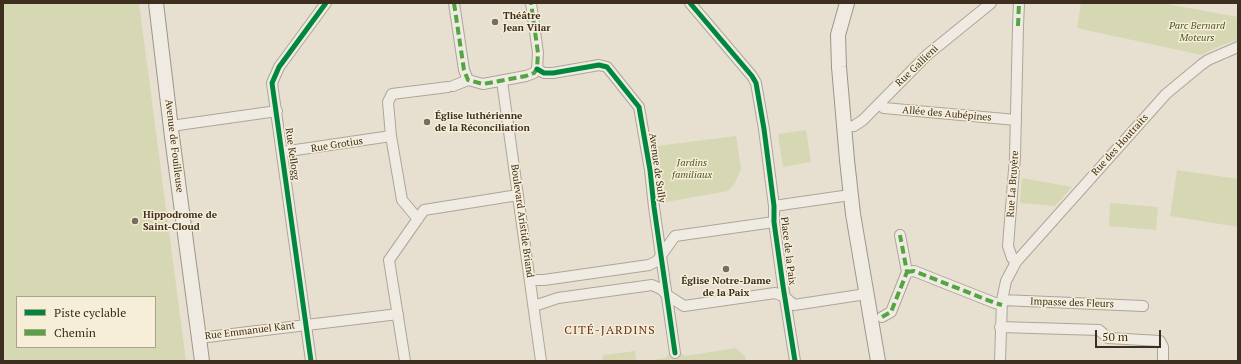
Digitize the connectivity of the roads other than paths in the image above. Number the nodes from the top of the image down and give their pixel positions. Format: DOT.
graph roads {
  1 [pos="156,3"];
  2 [pos="326,3"];
  3 [pos="454,3"];
  4 [pos="531,3"];
  5 [pos="690,3"];
  6 [pos="847,3"];
  7 [pos="1019,3"];
  8 [pos="986,4"];
  9 [pos="1238,47"];
  10 [pos="537,69"];
  11 [pos="468,80"];
  12 [pos="502,81"];
  13 [pos="879,104"];
  14 [pos="276,111"];
  15 [pos="1016,120"];
  16 [pos="171,126"];
  17 [pos="844,127"];
  18 [pos="392,136"];
  19 [pos="282,152"];
  20 [pos="518,195"];
  21 [pos="850,195"];
  22 [pos="774,206"];
  23 [pos="418,219"];
  24 [pos="774,222"];
  25 [pos="900,235"];
  26 [pos="661,254"];
  27 [pos="1016,262"];
  28 [pos="907,272"];
  29 [pos="530,280"];
  30 [pos="866,294"];
  31 [pos="667,295"];
  32 [pos="785,297"];
  33 [pos="1002,302"];
  34 [pos="534,306"];
  35 [pos="1143,306"];
  36 [pos="398,314"];
  37 [pos="882,317"];
  38 [pos="306,324"];
  39 [pos="1000,327"];
  40 [pos="199,338"];
  41 [pos="675,353"];
  42 [pos="202,361"];
  43 [pos="311,361"];
  44 [pos="406,361"];
  45 [pos="541,361"];
  46 [pos="795,361"];
  47 [pos="878,361"];
  48 [pos="1000,361"];
  49 [pos="1163,361"];
  1 -- 16 [label="main road, Avenue de Fouilleuse"];
  2 -- 14 [label="street, Rue Kellogg"];
  3 -- 11 [label="street"];
  4 -- 10 [label="street"];
  5 -- 22 [label="street"];
  6 -- 17 [label="main road"];
  7 -- 15 [label="street, Rue La Bruyère"];
  8 -- 13 [label="street, Rue Gallieni"];
  9 -- 27 [label="street, Rue des Houtraits"];
  10 -- 12 [label="street"];
  10 -- 26 [label="street, Avenue de Sully"];
  11 -- 12 [label="street"];
  11 -- 18 [label="street"];
  12 -- 20 [label="street, Boulevard Aristide Briand"];
  13 -- 15 [label="street, Allée des Aubépines"];
  13 -- 17 [label="street, Rue Gallieni"];
  14 -- 16 [label="street"];
  14 -- 19 [label="street, Rue Kellogg"];
  15 -- 27 [label="street, Rue La Bruyère"];
  16 -- 40 [label="main road, Avenue de Fouilleuse"];
  17 -- 21 [label="main road"];
  18 -- 19 [label="street, Rue Grotius"];
  18 -- 23 [label="street"];
  19 -- 38 [label="street, Rue Kellogg"];
  20 -- 23 [label="street"];
  20 -- 29 [label="street, Boulevard Aristide Briand"];
  21 -- 22 [label="street, Place de la Paix"];
  21 -- 30 [label="main road"];
  22 -- 24 [label="street, Place de la Paix"];
  23 -- 36 [label="street"];
  24 -- 26 [label="street"];
  24 -- 32 [label="street, Place de la Paix"];
  25 -- 28 [label="street"];
  26 -- 29 [label="street"];
  26 -- 31 [label="street, Avenue de Sully"];
  27 -- 33 [label="street"];
  28 -- 33 [label="street, Impasse des Fleurs"];
  28 -- 37 [label="street"];
  29 -- 34 [label="street, Boulevard Aristide Briand"];
  30 -- 32 [label="street, Place de la Paix"];
  30 -- 47 [label="main road"];
  31 -- 32 [label="street"];
  31 -- 34 [label="street"];
  31 -- 41 [label="street, Avenue de Sully"];
  32 -- 46 [label="street"];
  33 -- 35 [label="street, Impasse des Fleurs"];
  33 -- 39 [label="street"];
  34 -- 45 [label="street, Boulevard Aristide Briand"];
  36 -- 38 [label="street, Rue Emmanuel Kant"];
  36 -- 44 [label="street"];
  38 -- 40 [label="street, Rue Emmanuel Kant"];
  38 -- 43 [label="street, Rue Kellogg"];
  39 -- 48 [label="street"];
  39 -- 49 [label="street"];
  40 -- 42 [label="main road, Avenue de Fouilleuse"];
}
